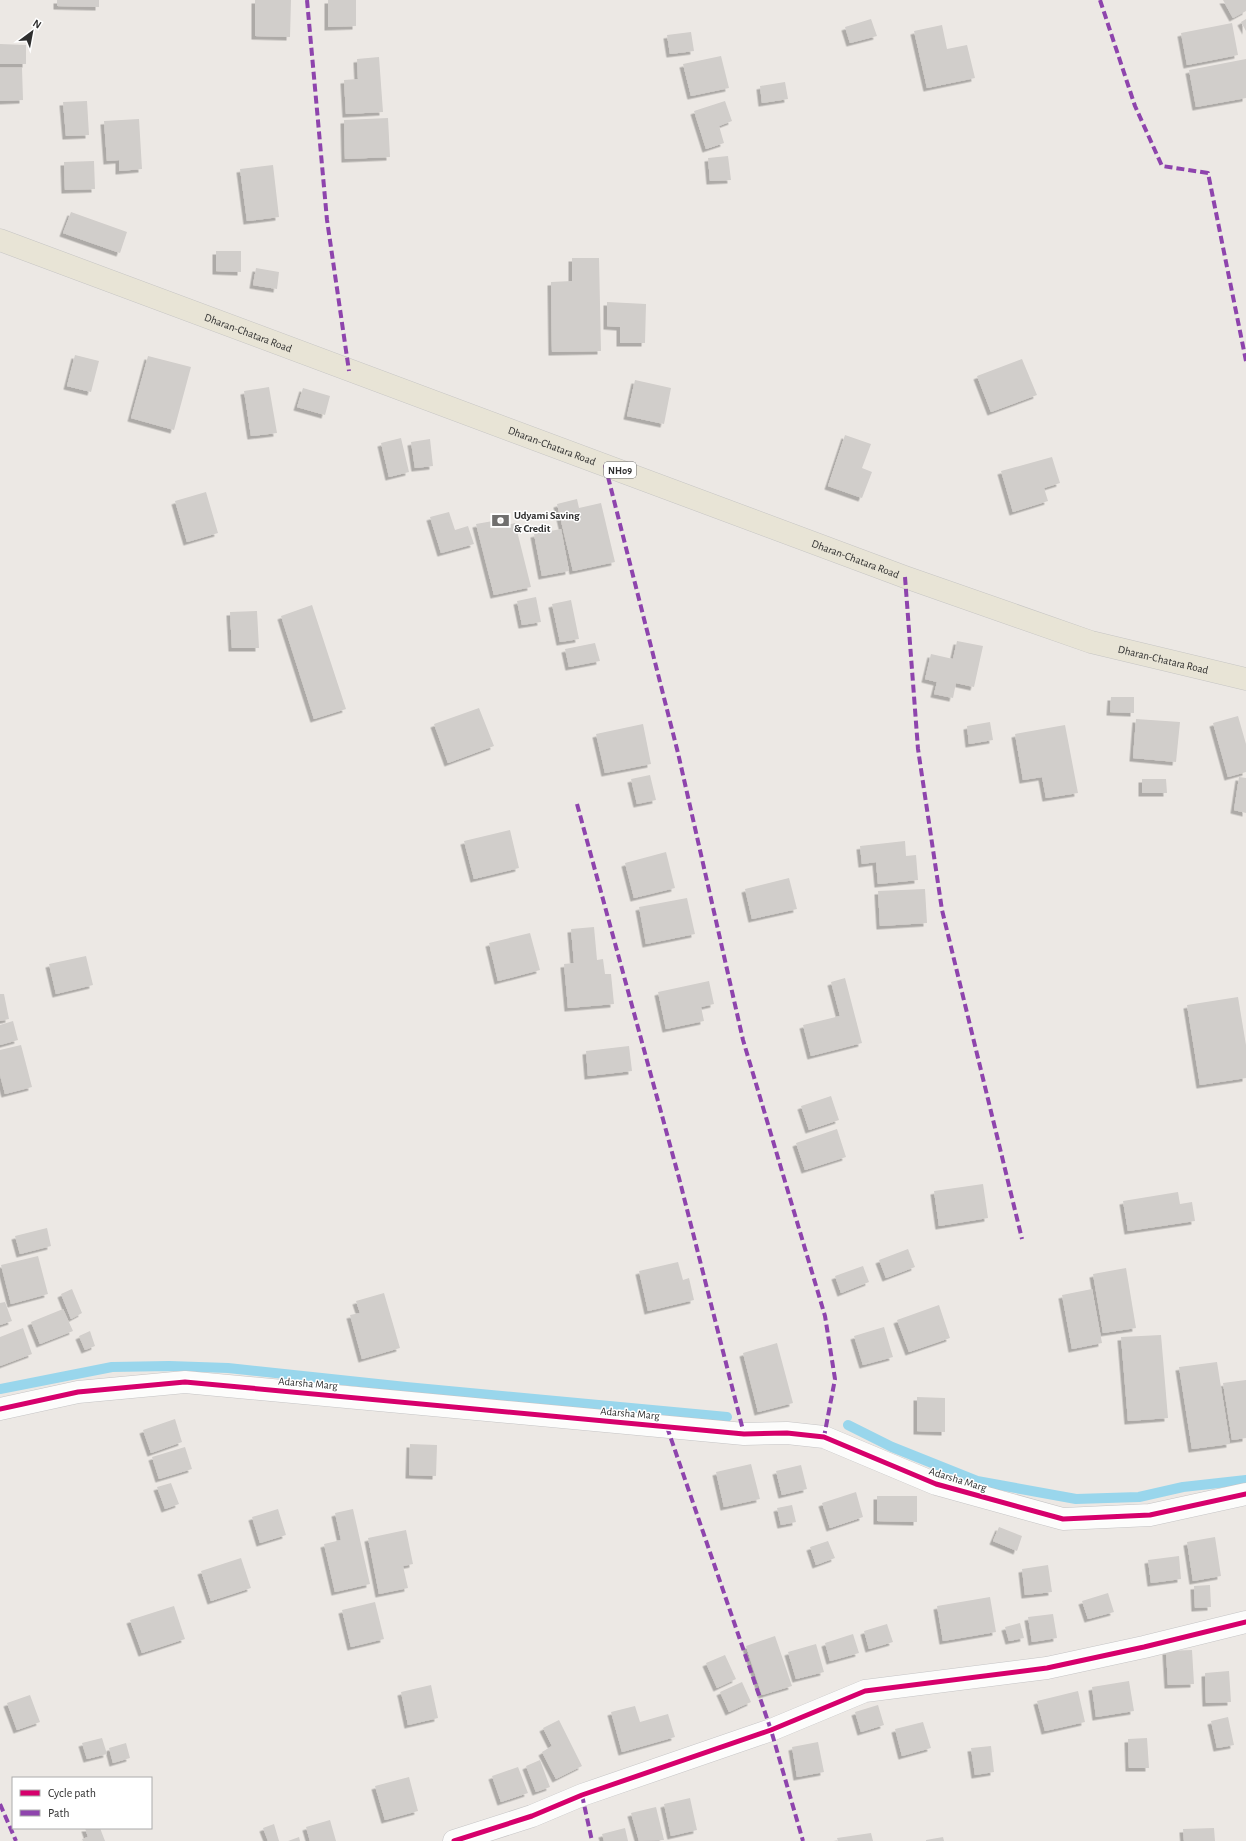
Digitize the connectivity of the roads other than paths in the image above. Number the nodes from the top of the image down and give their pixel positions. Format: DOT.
graph roads {
  1 [pos="0,240"];
  2 [pos="1246,680"];
  3 [pos="0,1409"];
  4 [pos="1246,1494"];
  5 [pos="1246,1502"];
  6 [pos="1246,1622"];
  7 [pos="454,1841"];
  1 -- 2 [label="main road, Dharan-Chatara Road / NH09"];
  3 -- 4 [label="street, Adarsha Marg"];
  4 -- 5 [label="street"];
  6 -- 7 [label="street"];
}
